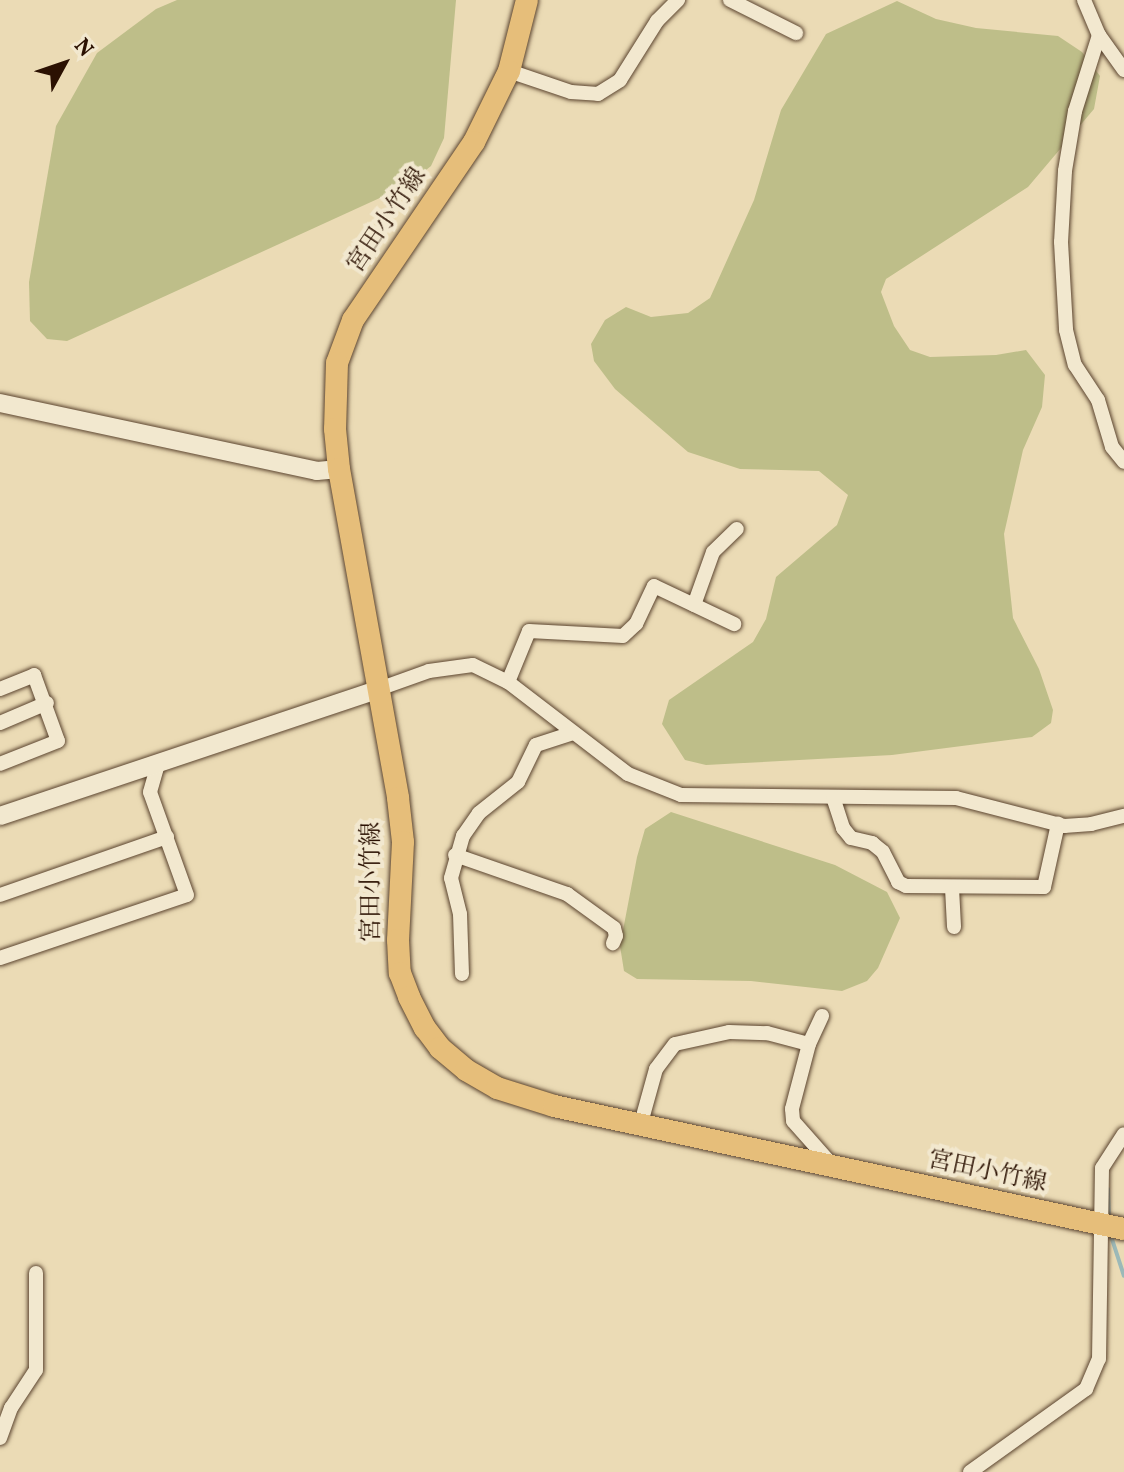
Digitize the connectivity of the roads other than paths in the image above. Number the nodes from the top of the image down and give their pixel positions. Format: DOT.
graph roads {
  1 [pos="527,0"];
  2 [pos="678,0"];
  3 [pos="730,0"];
  4 [pos="1084,0"];
  5 [pos="796,33"];
  6 [pos="1099,35"];
  7 [pos="1124,70"];
  8 [pos="509,71"];
  9 [pos="0,403"];
  10 [pos="1124,462"];
  11 [pos="339,469"];
  12 [pos="737,529"];
  13 [pos="694,605"];
  14 [pos="734,624"];
  15 [pos="508,682"];
  16 [pos="0,689"];
  17 [pos="376,690"];
  18 [pos="47,703"];
  19 [pos="0,723"];
  20 [pos="572,733"];
  21 [pos="0,764"];
  22 [pos="158,764"];
  23 [pos="833,797"];
  24 [pos="0,816"];
  25 [pos="1124,816"];
  26 [pos="1058,824"];
  27 [pos="167,837"];
  28 [pos="455,855"];
  29 [pos="952,888"];
  30 [pos="0,895"];
  31 [pos="954,927"];
  32 [pos="613,943"];
  33 [pos="0,958"];
  34 [pos="462,974"];
  35 [pos="822,1016"];
  36 [pos="809,1044"];
  37 [pos="641,1123"];
  38 [pos="1124,1134"];
  39 [pos="833,1166"];
  40 [pos="1099,1224"];
  41 [pos="1124,1229"];
  42 [pos="36,1273"];
  43 [pos="0,1438"];
  44 [pos="970,1472"];
  1 -- 8 [label="main road, 宮田小竹線"];
  2 -- 8 [label="street"];
  3 -- 5 [label="street"];
  4 -- 6 [label="street"];
  6 -- 7 [label="street"];
  6 -- 10 [label="street"];
  8 -- 11 [label="main road, 宮田小竹線"];
  9 -- 11 [label="street"];
  11 -- 17 [label="main road, 宮田小竹線"];
  12 -- 13 [label="street"];
  13 -- 14 [label="street"];
  13 -- 15 [label="street"];
  15 -- 17 [label="street"];
  15 -- 20 [label="street"];
  16 -- 18 [label="street"];
  17 -- 22 [label="street"];
  17 -- 37 [label="main road, 宮田小竹線"];
  18 -- 19 [label="street"];
  18 -- 21 [label="street"];
  20 -- 23 [label="street"];
  20 -- 28 [label="street"];
  22 -- 24 [label="street"];
  22 -- 27 [label="street"];
  23 -- 26 [label="street"];
  23 -- 29 [label="street"];
  25 -- 26 [label="street"];
  26 -- 29 [label="street"];
  27 -- 30 [label="street"];
  27 -- 33 [label="street"];
  28 -- 32 [label="street"];
  28 -- 34 [label="street"];
  29 -- 31 [label="street"];
  35 -- 36 [label="street"];
  36 -- 37 [label="street"];
  36 -- 39 [label="street"];
  37 -- 39 [label="main road, 宮田小竹線"];
  38 -- 40 [label="street"];
  39 -- 40 [label="main road, 宮田小竹線"];
  40 -- 41 [label="main road, 宮田小竹線"];
  40 -- 44 [label="street"];
  42 -- 43 [label="street"];
}
